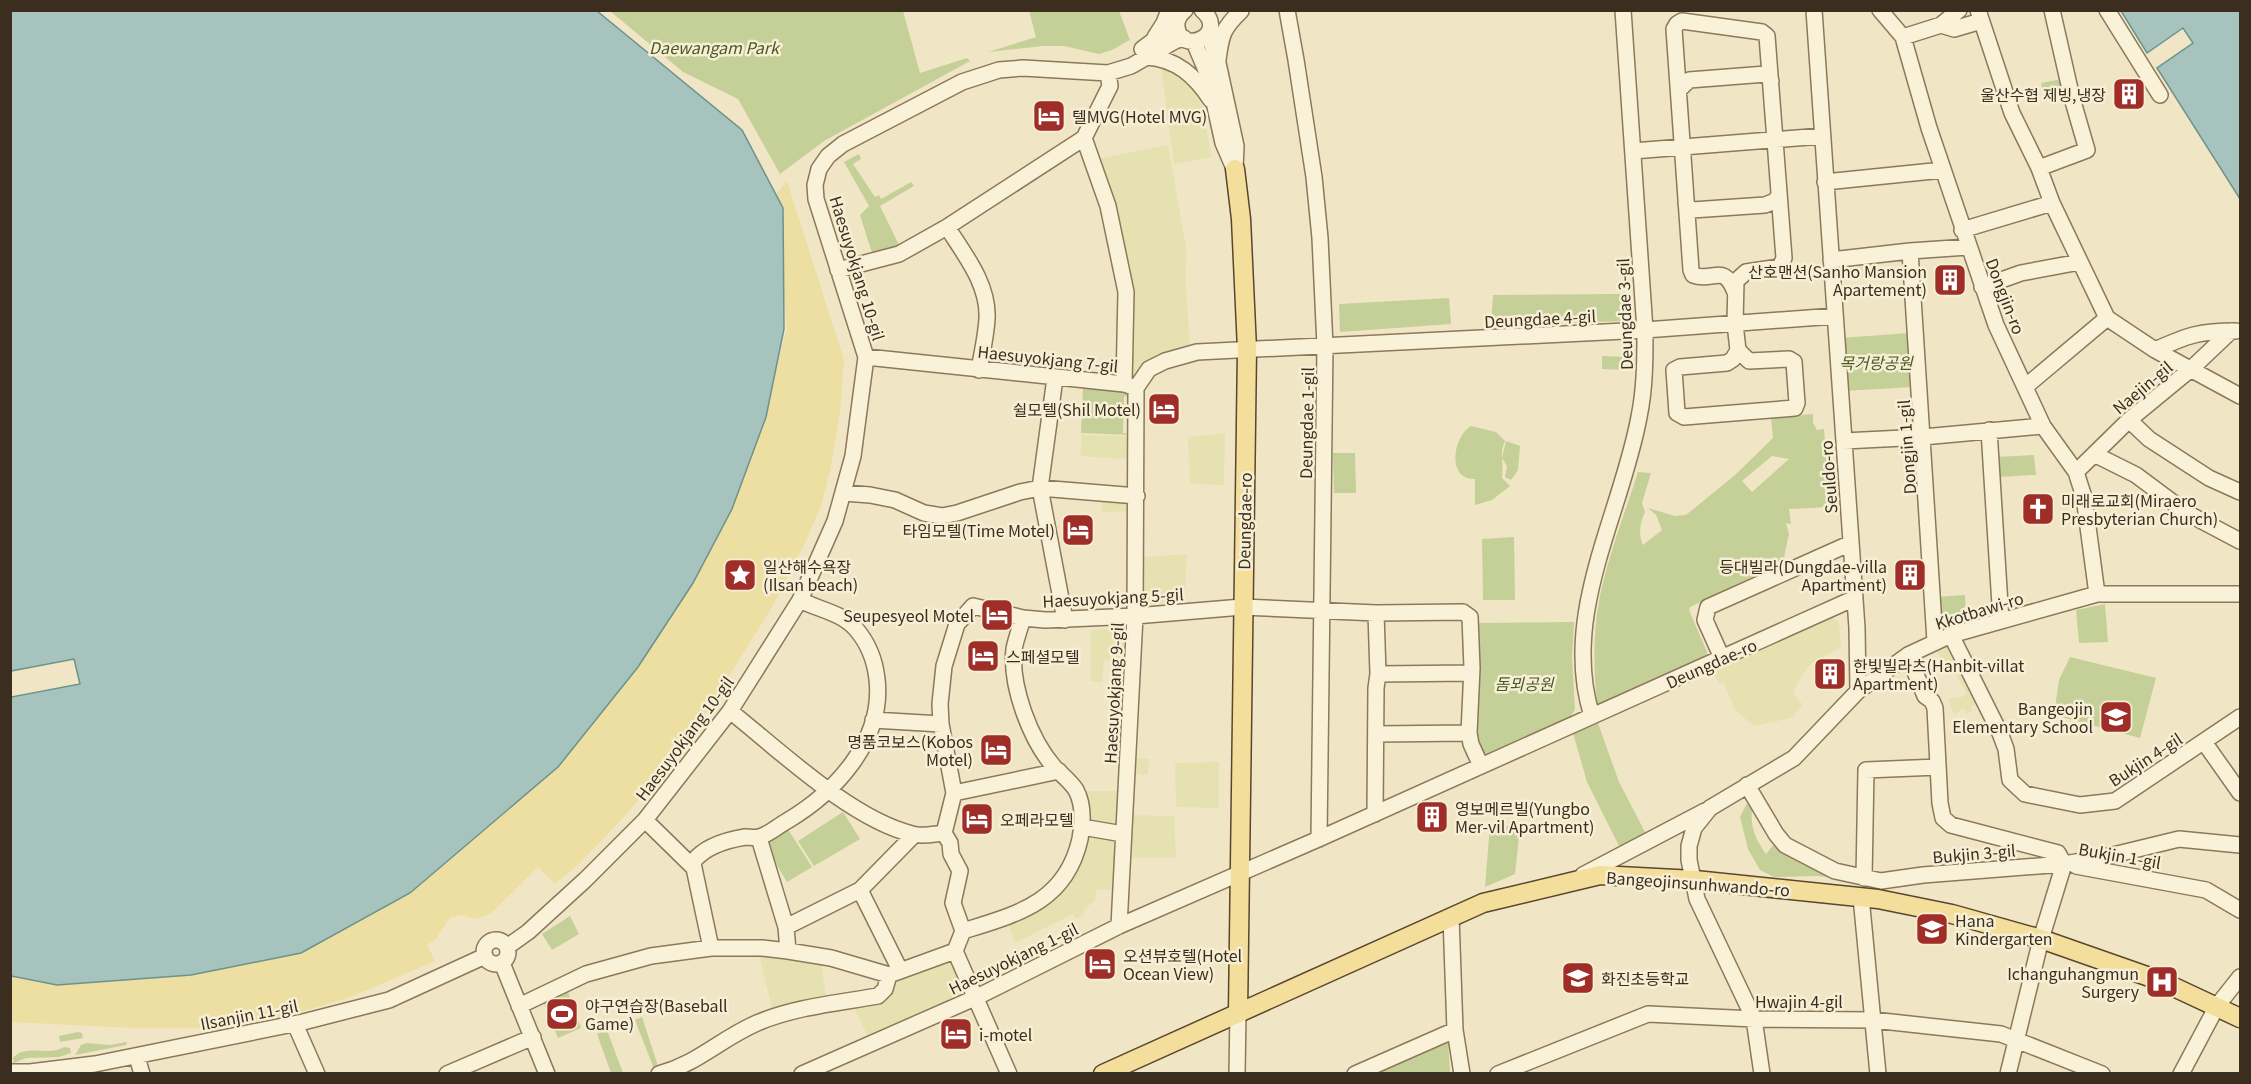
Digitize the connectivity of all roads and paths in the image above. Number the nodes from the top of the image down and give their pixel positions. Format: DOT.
graph roads {
  1 [pos="1287,10"];
  2 [pos="1623,10"];
  3 [pos="1814,10"];
  4 [pos="1880,10"];
  5 [pos="1959,10"];
  6 [pos="2052,10"];
  7 [pos="2107,10"];
  8 [pos="1242,11"];
  9 [pos="1177,14"];
  10 [pos="1979,16"];
  11 [pos="1206,18"];
  12 [pos="1941,25"];
  13 [pos="1903,37"];
  14 [pos="1189,40"];
  15 [pos="1147,52"];
  16 [pos="1218,63"];
  17 [pos="1114,71"];
  18 [pos="1771,81"];
  19 [pos="1678,90"];
  20 [pos="2160,95"];
  21 [pos="1215,107"];
  22 [pos="1822,136"];
  23 [pos="1084,138"];
  24 [pos="1774,139"];
  25 [pos="1683,147"];
  26 [pos="1633,151"];
  27 [pos="2039,168"];
  28 [pos="1234,169"];
  29 [pos="1943,170"];
  30 [pos="1825,182"];
  31 [pos="1779,195"];
  32 [pos="2052,203"];
  33 [pos="1686,204"];
  34 [pos="948,227"];
  35 [pos="1962,230"];
  36 [pos="1968,247"];
  37 [pos="1910,251"];
  38 [pos="1831,260"];
  39 [pos="2080,262"];
  40 [pos="838,270"];
  41 [pos="1982,286"];
  42 [pos="1735,292"];
  43 [pos="1835,316"];
  44 [pos="2107,318"];
  45 [pos="1735,324"];
  46 [pos="1645,330"];
  47 [pos="2236,331"];
  48 [pos="1325,346"];
  49 [pos="1247,349"];
  50 [pos="1738,350"];
  51 [pos="2156,350"];
  52 [pos="866,357"];
  53 [pos="2192,369"];
  54 [pos="979,370"];
  55 [pos="1055,378"];
  56 [pos="1130,386"];
  57 [pos="2025,387"];
  58 [pos="2241,396"];
  59 [pos="2129,420"];
  60 [pos="2043,426"];
  61 [pos="1989,430"];
  62 [pos="1923,436"];
  63 [pos="1844,441"];
  64 [pos="2094,454"];
  65 [pos="2076,472"];
  66 [pos="1040,488"];
  67 [pos="2241,492"];
  68 [pos="844,493"];
  69 [pos="1137,496"];
  70 [pos="2241,541"];
  71 [pos="1851,543"];
  72 [pos="2097,594"];
  73 [pos="2241,594"];
  74 [pos="1854,598"];
  75 [pos="800,600"];
  76 [pos="1242,607"];
  77 [pos="1321,610"];
  78 [pos="1376,613"];
  79 [pos="1135,616"];
  80 [pos="1023,618"];
  81 [pos="1065,620"];
  82 [pos="2001,621"];
  83 [pos="1951,634"];
  84 [pos="1935,641"];
  85 [pos="1908,655"];
  86 [pos="1722,658"];
  87 [pos="1471,673"];
  88 [pos="1378,674"];
  89 [pos="1858,691"];
  90 [pos="730,711"];
  91 [pos="1592,716"];
  92 [pos="2241,717"];
  93 [pos="873,720"];
  94 [pos="941,724"];
  95 [pos="1469,733"];
  96 [pos="1376,734"];
  97 [pos="2204,742"];
  98 [pos="1481,766"];
  99 [pos="1938,767"];
  100 [pos="1059,771"];
  101 [pos="1747,785"];
  102 [pos="829,791"];
  103 [pos="954,793"];
  104 [pos="2241,793"];
  105 [pos="1710,808"];
  106 [pos="1375,814"];
  107 [pos="645,820"];
  108 [pos="1082,827"];
  109 [pos="944,833"];
  110 [pos="1123,834"];
  111 [pos="914,835"];
  112 [pos="759,837"];
  113 [pos="1318,839"];
  114 [pos="2241,845"];
  115 [pos="2064,864"];
  116 [pos="694,868"];
  117 [pos="1238,873"];
  118 [pos="1864,878"];
  119 [pos="1903,878"];
  120 [pos="1695,880"];
  121 [pos="1569,882"];
  122 [pos="860,890"];
  123 [pos="1861,897"];
  124 [pos="1902,904"];
  125 [pos="2241,910"];
  126 [pos="1450,917"];
  127 [pos="1119,926"];
  128 [pos="786,927"];
  129 [pos="963,931"];
  130 [pos="2041,939"];
  131 [pos="507,947"];
  132 [pos="711,948"];
  133 [pos="788,951"];
  134 [pos="955,951"];
  135 [pos="485,956"];
  136 [pos="501,963"];
  137 [pos="894,972"];
  138 [pos="2241,977"];
  139 [pos="977,997"];
  140 [pos="519,1006"];
  141 [pos="2217,1006"];
  142 [pos="1238,1013"];
  143 [pos="2241,1018"];
  144 [pos="1754,1019"];
  145 [pos="1873,1020"];
  146 [pos="295,1024"];
  147 [pos="1455,1030"];
  148 [pos="532,1037"];
  149 [pos="2016,1041"];
  150 [pos="137,1057"];
  151 [pos="10,1072"];
  152 [pos="30,1073"];
  153 [pos="142,1074"];
  154 [pos="317,1074"];
  155 [pos="447,1074"];
  156 [pos="547,1074"];
  157 [pos="659,1074"];
  158 [pos="802,1074"];
  159 [pos="1009,1074"];
  160 [pos="1103,1074"];
  161 [pos="1237,1074"];
  162 [pos="1355,1074"];
  163 [pos="1462,1074"];
  164 [pos="1498,1074"];
  165 [pos="1762,1074"];
  166 [pos="1878,1074"];
  167 [pos="2008,1074"];
  168 [pos="2102,1074"];
  169 [pos="2181,1074"];
  1 -- 48 [label="street, Deungdae 1-gil"];
  2 -- 26 [label="street, Deungdae 3-gil"];
  3 -- 22 [label="street, Seuldo-ro"];
  4 -- 13 [label="street, Dongjin-ro"];
  5 -- 12 [label="street"];
  6 -- 27 [label="street"];
  7 -- 20 [label="street"];
  8 -- 11 [label="street"];
  8 -- 16 [label="street"];
  9 -- 14 [label="street"];
  9 -- 15 [label="street"];
  10 -- 12 [label="street"];
  10 -- 27 [label="street"];
  11 -- 14 [label="street"];
  11 -- 16 [label="street"];
  12 -- 13 [label="street"];
  13 -- 29 [label="street, Dongjin-ro"];
  14 -- 15 [label="street"];
  14 -- 21 [label="street"];
  15 -- 17 [label="street"];
  15 -- 21 [label="street"];
  16 -- 28 [label="street"];
  17 -- 23 [label="street"];
  17 -- 40 [label="street, Haesuyokjang 10-gil"];
  18 -- 19 [label="street"];
  18 -- 19 [label="street"];
  18 -- 24 [label="street"];
  19 -- 25 [label="street"];
  21 -- 28 [label="street"];
  22 -- 24 [label="street"];
  22 -- 30 [label="street, Seuldo-ro"];
  23 -- 34 [label="street"];
  23 -- 56 [label="street, Haesuyokjang 9-gil"];
  24 -- 25 [label="street"];
  24 -- 31 [label="street"];
  25 -- 26 [label="street"];
  25 -- 33 [label="street"];
  26 -- 46 [label="street, Deungdae 3-gil"];
  27 -- 32 [label="street"];
  28 -- 49 [label="main road, Deungdae-ro"];
  29 -- 30 [label="street"];
  29 -- 35 [label="street, Dongjin-ro"];
  30 -- 38 [label="street, Seuldo-ro"];
  31 -- 33 [label="street"];
  31 -- 42 [label="street"];
  32 -- 35 [label="street"];
  32 -- 39 [label="street"];
  33 -- 42 [label="street"];
  34 -- 40 [label="street"];
  34 -- 54 [label="street"];
  35 -- 36 [label="street, Dongjin-ro"];
  36 -- 37 [label="street"];
  36 -- 41 [label="street, Dongjin-ro"];
  37 -- 38 [label="street"];
  37 -- 62 [label="street, Dongjin 1-gil"];
  38 -- 43 [label="street, Seuldo-ro"];
  39 -- 41 [label="street"];
  39 -- 44 [label="street"];
  40 -- 52 [label="street, Haesuyokjang 10-gil"];
  41 -- 57 [label="street, Dongjin-ro"];
  42 -- 45 [label="street"];
  43 -- 45 [label="street, Deungdae 4-gil"];
  43 -- 63 [label="street, Seuldo-ro"];
  44 -- 51 [label="street"];
  44 -- 57 [label="street"];
  45 -- 46 [label="street, Deungdae 4-gil"];
  45 -- 50 [label="street"];
  46 -- 48 [label="street, Deungdae 4-gil"];
  46 -- 91 [label="street, Deungdae 3-gil"];
  47 -- 51 [label="street"];
  47 -- 53 [label="street"];
  48 -- 49 [label="street, Deungdae 4-gil"];
  48 -- 77 [label="street, Deungdae 1-gil"];
  49 -- 56 [label="street, Haesuyokjang 7-gil"];
  49 -- 76 [label="main road, Deungdae-ro"];
  50 -- 50 [label="street"];
  51 -- 53 [label="street"];
  52 -- 54 [label="street, Haesuyokjang 7-gil"];
  52 -- 68 [label="street, Haesuyokjang 10-gil"];
  53 -- 58 [label="street, Naejin-gil"];
  53 -- 59 [label="street, Naejin-gil"];
  54 -- 55 [label="street, Haesuyokjang 7-gil"];
  55 -- 56 [label="street, Haesuyokjang 7-gil"];
  55 -- 66 [label="street"];
  56 -- 69 [label="street, Haesuyokjang 9-gil"];
  57 -- 60 [label="street, Dongjin-ro"];
  59 -- 64 [label="street, Naejin-gil"];
  59 -- 67 [label="street"];
  60 -- 61 [label="street"];
  60 -- 65 [label="street, Dongjin-ro"];
  61 -- 62 [label="street"];
  61 -- 82 [label="street"];
  62 -- 63 [label="street"];
  62 -- 84 [label="street, Dongjin 1-gil"];
  63 -- 71 [label="street, Seuldo-ro"];
  64 -- 65 [label="street, Naejin-gil"];
  64 -- 70 [label="street"];
  65 -- 72 [label="street, Dongjin-ro"];
  66 -- 68 [label="street"];
  66 -- 69 [label="street"];
  66 -- 81 [label="street"];
  68 -- 75 [label="street, Haesuyokjang 10-gil"];
  69 -- 79 [label="street, Haesuyokjang 9-gil"];
  71 -- 74 [label="street, Seuldo-ro"];
  71 -- 86 [label="street"];
  72 -- 73 [label="street, Kkotbawi-ro"];
  72 -- 82 [label="street, Kkotbawi-ro"];
  74 -- 86 [label="street, Deungdae-ro"];
  74 -- 89 [label="street, Seuldo-ro"];
  75 -- 90 [label="street, Haesuyokjang 10-gil"];
  75 -- 93 [label="street"];
  76 -- 77 [label="street, Haesuyokjang 5-gil"];
  76 -- 79 [label="street, Haesuyokjang 5-gil"];
  76 -- 117 [label="main road, Deungdae-ro"];
  77 -- 78 [label="street, Haesuyokjang 5-gil"];
  77 -- 113 [label="street, Deungdae 1-gil"];
  78 -- 87 [label="street, Haesuyokjang 5-gil"];
  78 -- 88 [label="street"];
  79 -- 81 [label="street, Haesuyokjang 5-gil"];
  79 -- 110 [label="street, Haesuyokjang 9-gil"];
  80 -- 81 [label="street, Haesuyokjang 5-gil"];
  80 -- 94 [label="street, Haesuyokjang 5-gil"];
  80 -- 100 [label="street"];
  82 -- 83 [label="street, Kkotbawi-ro"];
  83 -- 84 [label="street, Kkotbawi-ro"];
  83 -- 97 [label="street, Bukjin 4-gil"];
  84 -- 85 [label="street, Kkotbawi-ro"];
  85 -- 89 [label="street, Kkotbawi-ro"];
  85 -- 99 [label="street, Bukjin 1-gil"];
  86 -- 91 [label="street, Deungdae-ro"];
  87 -- 88 [label="street"];
  87 -- 95 [label="street"];
  88 -- 96 [label="street"];
  89 -- 101 [label="street, Kkotbawi-ro"];
  90 -- 102 [label="street"];
  90 -- 107 [label="street, Haesuyokjang 10-gil"];
  91 -- 98 [label="street, Deungdae-ro"];
  92 -- 97 [label="street, Bukjin 4-gil"];
  93 -- 94 [label="street"];
  93 -- 102 [label="street"];
  94 -- 103 [label="street, Haesuyokjang 5-gil"];
  95 -- 96 [label="street"];
  95 -- 98 [label="street"];
  96 -- 106 [label="street"];
  97 -- 104 [label="street"];
  98 -- 106 [label="street, Deungdae-ro"];
  99 -- 115 [label="street, Bukjin 1-gil"];
  99 -- 118 [label="street"];
  100 -- 103 [label="street"];
  100 -- 108 [label="street"];
  101 -- 105 [label="street, Kkotbawi-ro"];
  101 -- 118 [label="street, Bukjin 3-gil"];
  102 -- 111 [label="street"];
  102 -- 112 [label="street"];
  103 -- 109 [label="street, Haesuyokjang 5-gil"];
  105 -- 120 [label="street, Kkotbawi-ro"];
  105 -- 121 [label="street, Kkotbawi-ro"];
  106 -- 113 [label="street, Deungdae-ro"];
  107 -- 116 [label="street"];
  107 -- 131 [label="street, Haesuyokjang 10-gil"];
  108 -- 110 [label="street"];
  108 -- 129 [label="street"];
  109 -- 111 [label="street"];
  109 -- 129 [label="street"];
  110 -- 127 [label="street, Haesuyokjang 9-gil"];
  111 -- 122 [label="street"];
  112 -- 116 [label="street"];
  112 -- 128 [label="street"];
  113 -- 117 [label="street, Deungdae-ro"];
  114 -- 115 [label="street, Bukjin 3-gil"];
  115 -- 119 [label="street, Bukjin 3-gil"];
  115 -- 125 [label="street, Bukjin 1-gil"];
  115 -- 130 [label="street"];
  116 -- 132 [label="street"];
  117 -- 127 [label="street, Haesuyokjang 1-gil"];
  117 -- 142 [label="main road, Deungdae-ro"];
  118 -- 119 [label="street, Bukjin 3-gil"];
  119 -- 124 [label="street"];
  120 -- 121 [label="main road, Bangeojinsunhwando-ro"];
  120 -- 123 [label="main road, Bangeojinsunhwando-ro"];
  120 -- 144 [label="street, Kkotbawi-ro"];
  121 -- 126 [label="main road, Bangeojinsunhwando-ro"];
  122 -- 128 [label="street"];
  122 -- 137 [label="street"];
  123 -- 124 [label="main road, Bangeojinsunhwando-ro"];
  123 -- 145 [label="street"];
  124 -- 130 [label="main road, Bangeojinsunhwando-ro"];
  126 -- 142 [label="main road, Bangeojinsunhwando-ro"];
  126 -- 147 [label="street"];
  127 -- 139 [label="street, Haesuyokjang 1-gil"];
  128 -- 133 [label="street"];
  129 -- 134 [label="street"];
  130 -- 141 [label="main road, Bangeojinsunhwando-ro"];
  130 -- 149 [label="street"];
  131 -- 135 [label="street"];
  131 -- 136 [label="street"];
  132 -- 133 [label="street"];
  132 -- 140 [label="street"];
  133 -- 137 [label="street"];
  134 -- 137 [label="street"];
  134 -- 139 [label="street"];
  135 -- 136 [label="street"];
  135 -- 146 [label="street, Ilsanjin 11-gil"];
  136 -- 140 [label="street"];
  137 -- 157 [label="street"];
  138 -- 141 [label="street"];
  139 -- 158 [label="street, Haesuyokjang 1-gil"];
  139 -- 159 [label="street"];
  140 -- 148 [label="street"];
  141 -- 143 [label="main road, Bangeojinsunhwando-ro"];
  141 -- 169 [label="street"];
  142 -- 160 [label="main road, Bangeojinsunhwando-ro"];
  142 -- 161 [label="street"];
  144 -- 145 [label="street, Hwajin 4-gil"];
  144 -- 164 [label="street, Hwajin 4-gil"];
  144 -- 165 [label="street, Kkotbawi-ro"];
  145 -- 149 [label="street, Hwajin 4-gil"];
  145 -- 166 [label="street"];
  146 -- 150 [label="street, Ilsanjin 11-gil"];
  146 -- 154 [label="street"];
  147 -- 162 [label="street"];
  147 -- 163 [label="street"];
  148 -- 155 [label="street"];
  148 -- 156 [label="street"];
  149 -- 167 [label="street"];
  149 -- 168 [label="street, Hwajin 4-gil"];
  150 -- 152 [label="street, Ilsanjin 11-gil"];
  150 -- 153 [label="street"];
  151 -- 152 [label="street, Ilsanjin 11-gil"];
}
